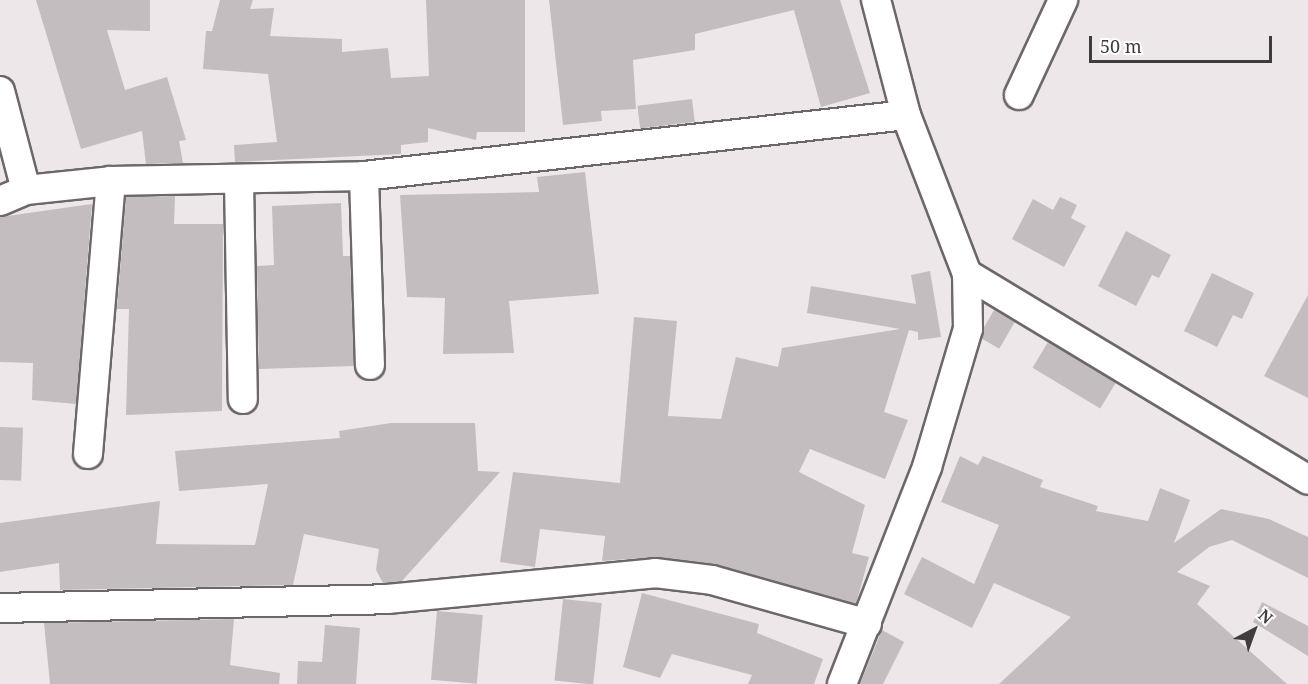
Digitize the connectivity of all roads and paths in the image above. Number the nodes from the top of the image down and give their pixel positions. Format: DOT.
graph roads {
  1 [pos="876,0"];
  2 [pos="1063,0"];
  3 [pos="0,91"];
  4 [pos="1019,95"];
  5 [pos="906,115"];
  6 [pos="364,176"];
  7 [pos="239,180"];
  8 [pos="111,181"];
  9 [pos="26,190"];
  10 [pos="0,201"];
  11 [pos="967,274"];
  12 [pos="370,365"];
  13 [pos="243,399"];
  14 [pos="88,454"];
  15 [pos="1308,480"];
  16 [pos="0,608"];
  17 [pos="867,624"];
  18 [pos="842,684"];
  1 -- 5 [label="street"];
  2 -- 4 [label="street"];
  3 -- 9 [label="street"];
  5 -- 6 [label="street"];
  5 -- 11 [label="street"];
  6 -- 7 [label="street"];
  6 -- 12 [label="street"];
  7 -- 8 [label="street"];
  7 -- 13 [label="street"];
  8 -- 9 [label="street"];
  8 -- 14 [label="street"];
  9 -- 10 [label="street"];
  11 -- 15 [label="street"];
  11 -- 17 [label="street"];
  16 -- 17 [label="street"];
  17 -- 18 [label="street"];
}
